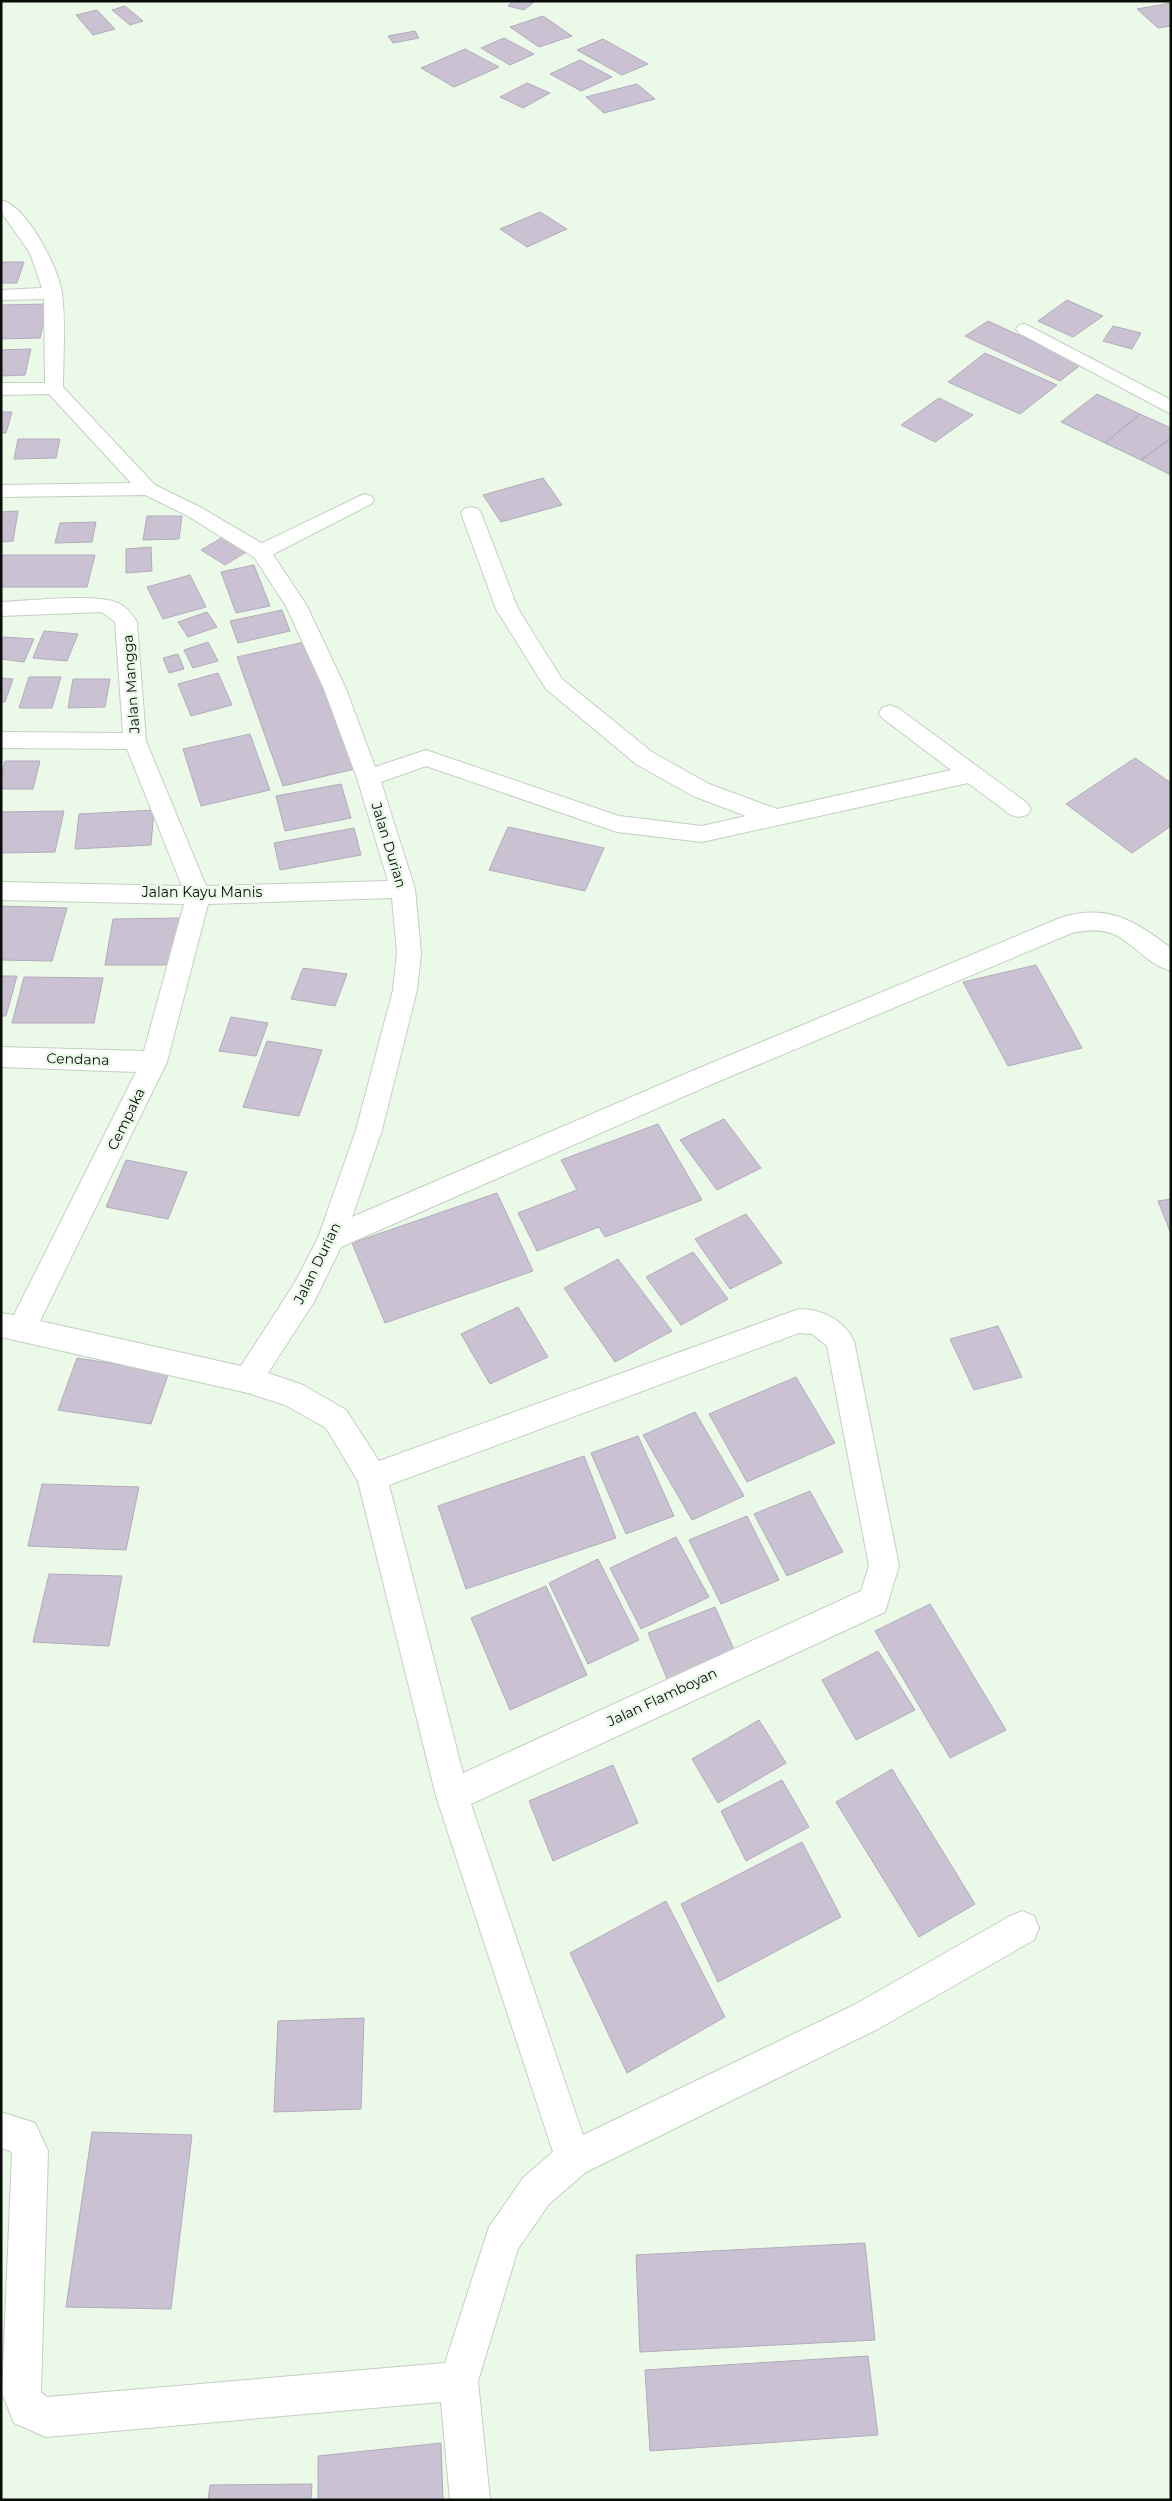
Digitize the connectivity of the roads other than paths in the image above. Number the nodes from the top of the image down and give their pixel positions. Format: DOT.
graph roads {
  1 [pos="1,205"];
  2 [pos="1,228"];
  3 [pos="23,228"];
  4 [pos="53,293"];
  5 [pos="1,295"];
  6 [pos="1025,329"];
  7 [pos="54,388"];
  8 [pos="1,389"];
  9 [pos="1171,408"];
  10 [pos="148,489"];
  11 [pos="1,491"];
  12 [pos="364,500"];
  13 [pos="471,513"];
  14 [pos="261,552"];
  15 [pos="1,610"];
  16 [pos="890,713"];
  17 [pos="1,740"];
  18 [pos="135,741"];
  19 [pos="970,774"];
  20 [pos="368,778"];
  21 [pos="1019,808"];
  22 [pos="777,818"];
  23 [pos="403,889"];
  24 [pos="1,891"];
  25 [pos="198,895"];
  26 [pos="1171,962"];
  27 [pos="1,1057"];
  28 [pos="154,1062"];
  29 [pos="332,1239"];
  30 [pos="11,1328"];
  31 [pos="248,1380"];
  32 [pos="372,1477"];
  33 [pos="452,1796"];
  34 [pos="1022,1928"];
  35 [pos="1,2130"];
  36 [pos="572,2159"];
  37 [pos="458,2381"];
  38 [pos="470,2500"];
  1 -- 3 [label="street"];
  2 -- 3 [label="street"];
  3 -- 4 [label="street"];
  4 -- 5 [label="street"];
  4 -- 7 [label="street"];
  6 -- 9 [label="street"];
  7 -- 8 [label="street"];
  7 -- 10 [label="street"];
  10 -- 11 [label="street"];
  10 -- 14 [label="street, Jalan Durian"];
  12 -- 14 [label="street"];
  13 -- 22 [label="street"];
  14 -- 20 [label="street, Jalan Durian"];
  15 -- 18 [label="street, Jalan Mangga"];
  16 -- 19 [label="street"];
  17 -- 18 [label="street"];
  18 -- 25 [label="street, Jalan Mangga"];
  19 -- 21 [label="street"];
  19 -- 22 [label="street"];
  20 -- 22 [label="street"];
  20 -- 23 [label="street, Jalan Durian"];
  23 -- 25 [label="street, Jalan Kayu Manis"];
  23 -- 29 [label="street, Jalan Durian"];
  24 -- 25 [label="street, Jalan Kayu Manis"];
  25 -- 28 [label="street, Cempaka"];
  26 -- 29 [label="street"];
  27 -- 28 [label="street, Cendana"];
  28 -- 30 [label="street, Cempaka"];
  29 -- 31 [label="street, Jalan Durian"];
  30 -- 31 [label="street"];
  31 -- 32 [label="street"];
  32 -- 33 [label="street"];
  32 -- 33 [label="street, Jalan Flamboyan"];
  33 -- 36 [label="street"];
  34 -- 36 [label="street"];
  35 -- 37 [label="street"];
  36 -- 37 [label="street"];
  37 -- 38 [label="street"];
}
